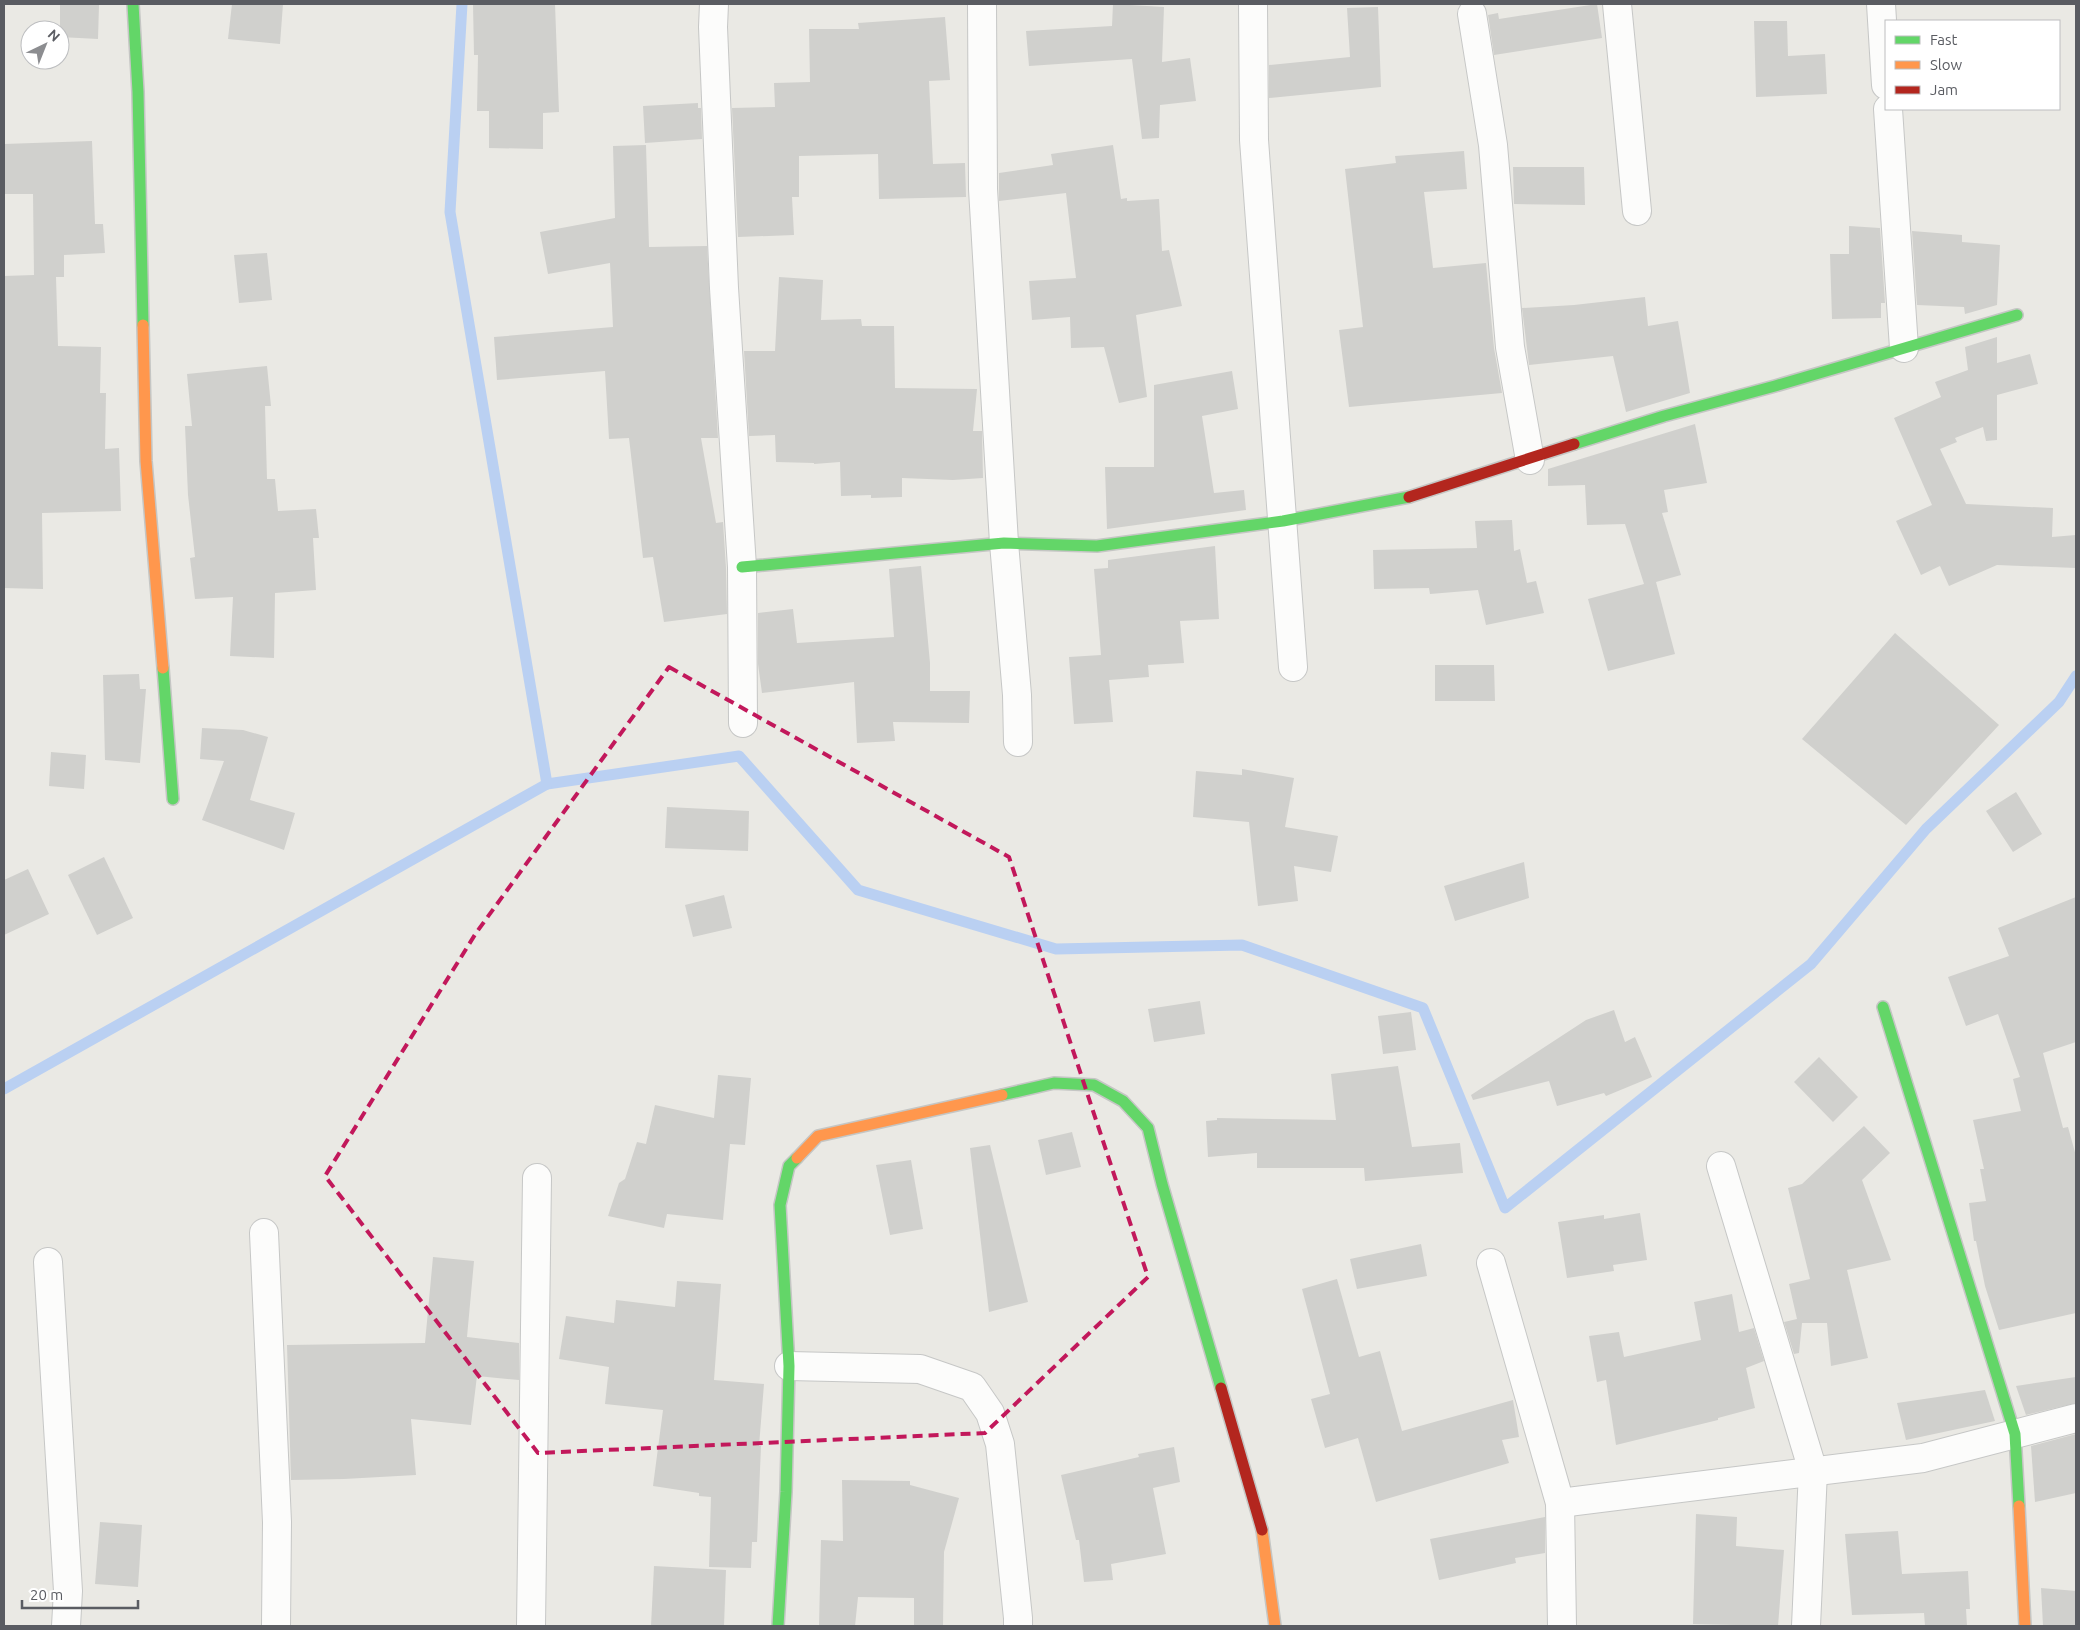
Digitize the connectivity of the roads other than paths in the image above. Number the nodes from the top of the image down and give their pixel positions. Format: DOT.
graph roads {
  1 [pos="133,4"];
  2 [pos="714,4"];
  3 [pos="982,4"];
  4 [pos="1253,4"];
  5 [pos="1617,4"];
  6 [pos="1881,4"];
  7 [pos="1472,14"];
  8 [pos="1885,69"];
  9 [pos="1888,110"];
  10 [pos="1637,211"];
  11 [pos="2017,315"];
  12 [pos="1904,348"];
  13 [pos="1530,460"];
  14 [pos="1283,521"];
  15 [pos="1004,543"];
  16 [pos="742,567"];
  17 [pos="1293,667"];
  18 [pos="743,722"];
  19 [pos="1018,742"];
  20 [pos="173,799"];
  21 [pos="1883,1007"];
  22 [pos="1721,1166"];
  23 [pos="537,1178"];
  24 [pos="264,1232"];
  25 [pos="48,1262"];
  26 [pos="1491,1262"];
  27 [pos="789,1366"];
  28 [pos="2076,1418"];
  29 [pos="2015,1434"];
  30 [pos="1813,1471"];
  31 [pos="1560,1503"];
  32 [pos="66,1626"];
  33 [pos="276,1626"];
  34 [pos="531,1626"];
  35 [pos="778,1626"];
  36 [pos="1018,1626"];
  37 [pos="1275,1626"];
  38 [pos="1562,1626"];
  39 [pos="1806,1626"];
  40 [pos="2026,1626"];
  1 -- 20 [label="street"];
  2 -- 16 [label="street"];
  3 -- 15 [label="street"];
  4 -- 14 [label="street"];
  5 -- 10 [label="street"];
  6 -- 8 [label="street"];
  7 -- 13 [label="street"];
  9 -- 12 [label="street"];
  11 -- 12 [label="street"];
  12 -- 13 [label="street"];
  13 -- 14 [label="street"];
  14 -- 15 [label="street"];
  14 -- 17 [label="street"];
  15 -- 16 [label="street"];
  15 -- 19 [label="street"];
  16 -- 18 [label="street"];
  21 -- 29 [label="street"];
  22 -- 30 [label="street"];
  23 -- 34 [label="street"];
  24 -- 33 [label="street"];
  25 -- 32 [label="street"];
  26 -- 31 [label="street"];
  27 -- 35 [label="street"];
  27 -- 36 [label="street"];
  27 -- 37 [label="street"];
  28 -- 29 [label="street"];
  29 -- 30 [label="street"];
  29 -- 40 [label="street"];
  30 -- 31 [label="street"];
  30 -- 39 [label="street"];
  31 -- 38 [label="street"];
}
